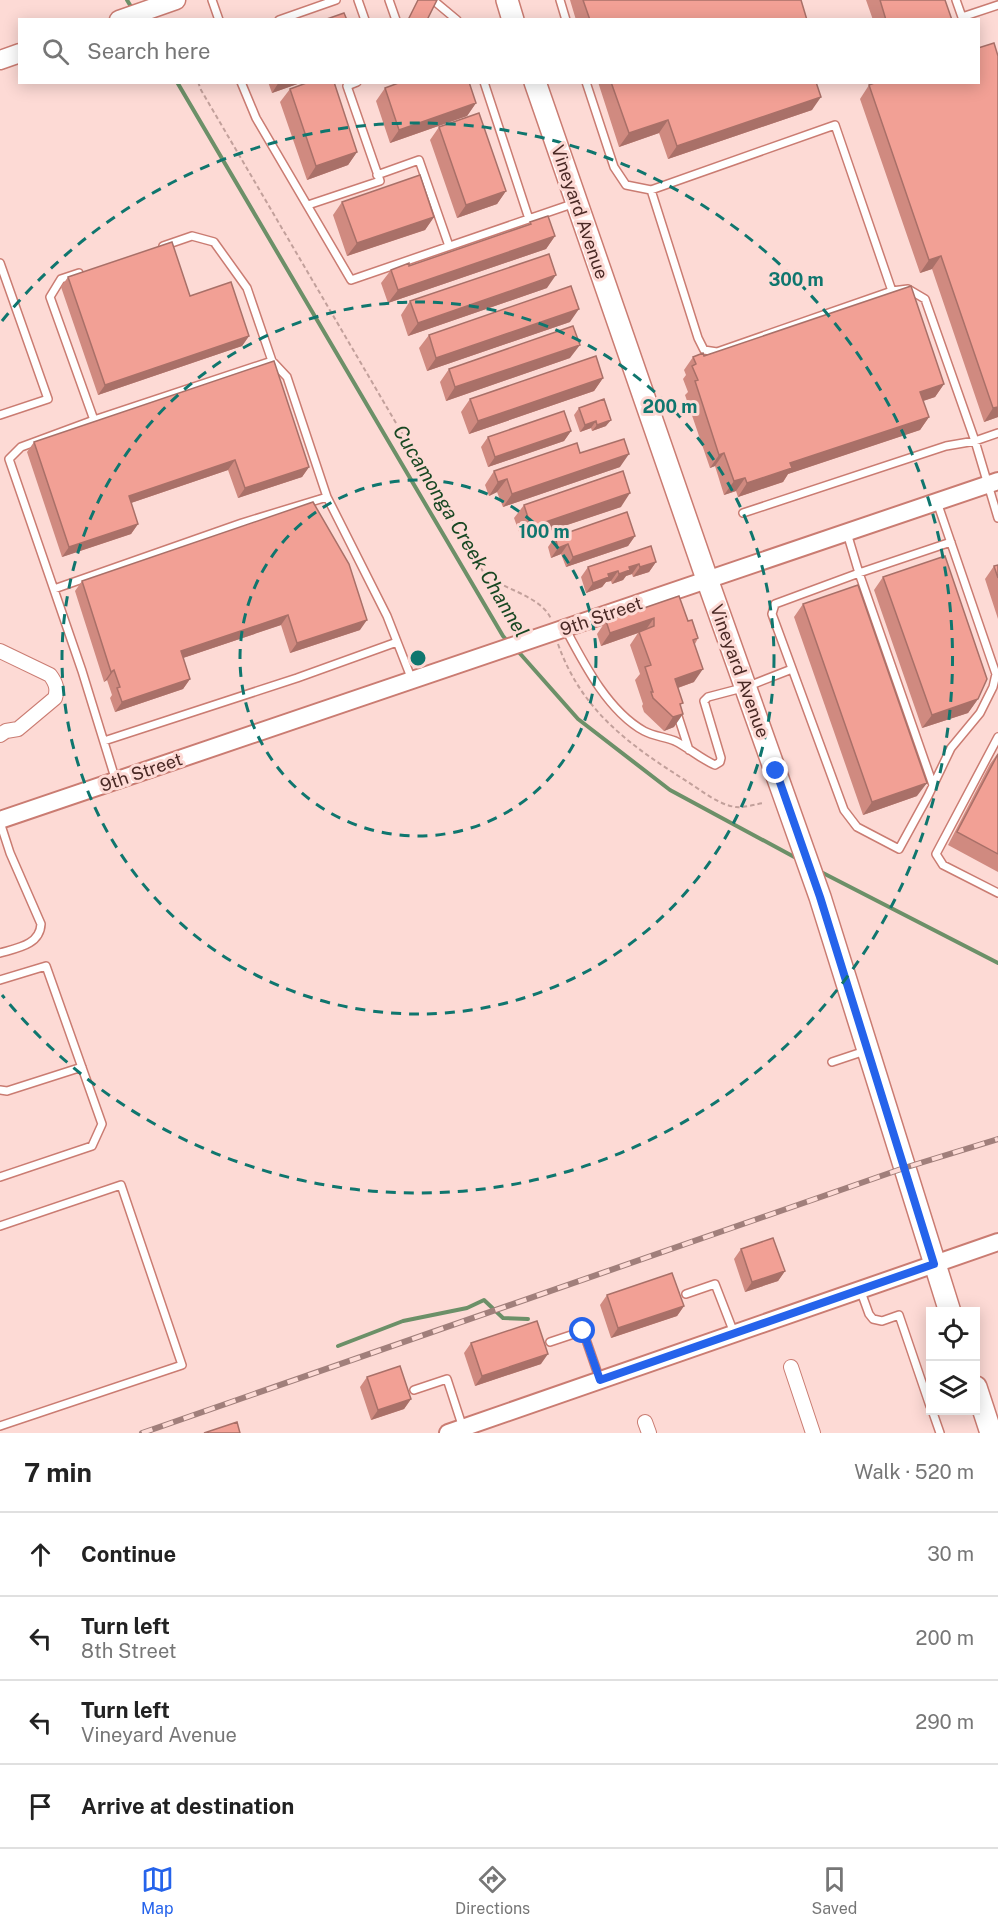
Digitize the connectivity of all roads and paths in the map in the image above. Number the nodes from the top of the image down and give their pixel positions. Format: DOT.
graph roads {
  1 [pos="176,0"];
  2 [pos="212,0"];
  3 [pos="336,0"];
  4 [pos="358,0"];
  5 [pos="390,0"];
  6 [pos="434,0"];
  7 [pos="507,0"];
  8 [pos="560,0"];
  9 [pos="956,0"];
  10 [pos="998,6"];
  11 [pos="123,18"];
  12 [pos="218,18"];
  13 [pos="285,18"];
  14 [pos="364,18"];
  15 [pos="395,18"];
  16 [pos="455,18"];
  17 [pos="512,18"];
  18 [pos="565,18"];
  19 [pos="18,54"];
  20 [pos="0,60"];
  21 [pos="199,84"];
  22 [pos="242,84"];
  23 [pos="352,84"];
  24 [pos="485,84"];
  25 [pos="536,84"];
  26 [pos="587,84"];
  27 [pos="377,175"];
  28 [pos="651,190"];
  29 [pos="576,202"];
  30 [pos="308,205"];
  31 [pos="529,219"];
  32 [pos="449,246"];
  33 [pos="159,247"];
  34 [pos="0,263"];
  35 [pos="83,272"];
  36 [pos="892,291"];
  37 [pos="272,361"];
  38 [pos="0,415"];
  39 [pos="94,420"];
  40 [pos="998,433"];
  41 [pos="975,441"];
  42 [pos="993,483"];
  43 [pos="327,497"];
  44 [pos="937,502"];
  45 [pos="743,513"];
  46 [pos="998,518"];
  47 [pos="846,532"];
  48 [pos="951,542"];
  49 [pos="859,573"];
  50 [pos="707,579"];
  51 [pos="54,589"];
  52 [pos="550,615"];
  53 [pos="565,628"];
  54 [pos="397,642"];
  55 [pos="559,647"];
  56 [pos="0,651"];
  57 [pos="792,669"];
  58 [pos="412,680"];
  59 [pos="746,687"];
  60 [pos="675,708"];
  61 [pos="0,735"];
  62 [pos="998,737"];
  63 [pos="104,741"];
  64 [pos="689,750"];
  65 [pos="116,781"];
  66 [pos="933,785"];
  67 [pos="764,803"];
  68 [pos="0,820"];
  69 [pos="10,853"];
  70 [pos="0,856"];
  71 [pos="998,893"];
  72 [pos="0,953"];
  73 [pos="0,980"];
  74 [pos="867,1050"];
  75 [pos="832,1062"];
  76 [pos="82,1066"];
  77 [pos="0,1090"];
  78 [pos="0,1177"];
  79 [pos="0,1226"];
  80 [pos="998,1242"];
  81 [pos="934,1264"];
  82 [pos="860,1289"];
  83 [pos="686,1294"];
  84 [pos="949,1307"];
  85 [pos="734,1333"];
  86 [pos="550,1342"];
  87 [pos="791,1367"];
  88 [pos="600,1380"];
  89 [pos="414,1390"];
  90 [pos="926,1393"];
  91 [pos="980,1402"];
  92 [pos="934,1415"];
  93 [pos="0,1426"];
  94 [pos="455,1430"];
  95 [pos="813,1433"];
  96 [pos="940,1433"];
  97 [pos="991,1433"];
  1 -- 11 [label="main road"];
  2 -- 12 [label="lane"];
  3 -- 13 [label="lane"];
  4 -- 14 [label="lane"];
  5 -- 15 [label="lane"];
  6 -- 16 [label="lane"];
  7 -- 17 [label="main road"];
  8 -- 18 [label="lane"];
  9 -- 10 [label="lane"];
  19 -- 20 [label="main road"];
  21 -- 52 [label="path"];
  22 -- 30 [label="lane"];
  23 -- 27 [label="lane"];
  24 -- 31 [label="lane"];
  25 -- 29 [label="main road, Vineyard Avenue"];
  26 -- 28 [label="lane"];
  27 -- 30 [label="lane"];
  27 -- 32 [label="lane"];
  28 -- 36 [label="lane"];
  28 -- 36 [label="lane"];
  29 -- 31 [label="lane"];
  29 -- 50 [label="main road, Vineyard Avenue"];
  30 -- 32 [label="lane"];
  31 -- 32 [label="lane"];
  33 -- 37 [label="lane"];
  34 -- 38 [label="lane"];
  35 -- 39 [label="lane"];
  36 -- 41 [label="lane"];
  37 -- 39 [label="lane"];
  37 -- 43 [label="lane"];
  39 -- 51 [label="lane"];
  40 -- 41 [label="lane"];
  41 -- 42 [label="lane"];
  41 -- 45 [label="lane"];
  42 -- 44 [label="street, 9th Street"];
  42 -- 46 [label="lane"];
  43 -- 51 [label="lane"];
  43 -- 54 [label="lane"];
  44 -- 47 [label="street, 9th Street"];
  44 -- 48 [label="lane"];
  47 -- 49 [label="lane"];
  47 -- 50 [label="street, 9th Street"];
  48 -- 49 [label="lane"];
  48 -- 66 [label="lane"];
  49 -- 57 [label="lane"];
  49 -- 66 [label="lane"];
  50 -- 53 [label="street, 9th Street"];
  50 -- 59 [label="main road, Vineyard Avenue"];
  51 -- 63 [label="lane"];
  53 -- 58 [label="street, 9th Street"];
  53 -- 64 [label="lane"];
  54 -- 58 [label="lane"];
  54 -- 63 [label="lane"];
  55 -- 67 [label="path"];
  56 -- 61 [label="street"];
  57 -- 59 [label="lane"];
  57 -- 66 [label="lane"];
  58 -- 65 [label="street, 9th Street"];
  59 -- 64 [label="lane"];
  59 -- 74 [label="main road, Vineyard Avenue"];
  60 -- 64 [label="lane"];
  62 -- 71 [label="lane"];
  63 -- 65 [label="lane"];
  65 -- 68 [label="street, 9th Street"];
  68 -- 69 [label="lane"];
  69 -- 70 [label="lane"];
  69 -- 72 [label="lane"];
  73 -- 76 [label="lane"];
  74 -- 75 [label="lane"];
  74 -- 81 [label="main road, Vineyard Avenue"];
  76 -- 77 [label="lane"];
  76 -- 78 [label="lane"];
  79 -- 93 [label="lane"];
  80 -- 81 [label="street"];
  81 -- 82 [label="street"];
  81 -- 84 [label="main road, Vineyard Avenue"];
  82 -- 85 [label="street"];
  82 -- 90 [label="lane"];
  83 -- 85 [label="lane"];
  85 -- 88 [label="street"];
  86 -- 88 [label="lane"];
  87 -- 95 [label="street"];
  88 -- 94 [label="street"];
  89 -- 94 [label="lane"];
  91 -- 97 [label="main road"];
  92 -- 96 [label="lane"];
}
